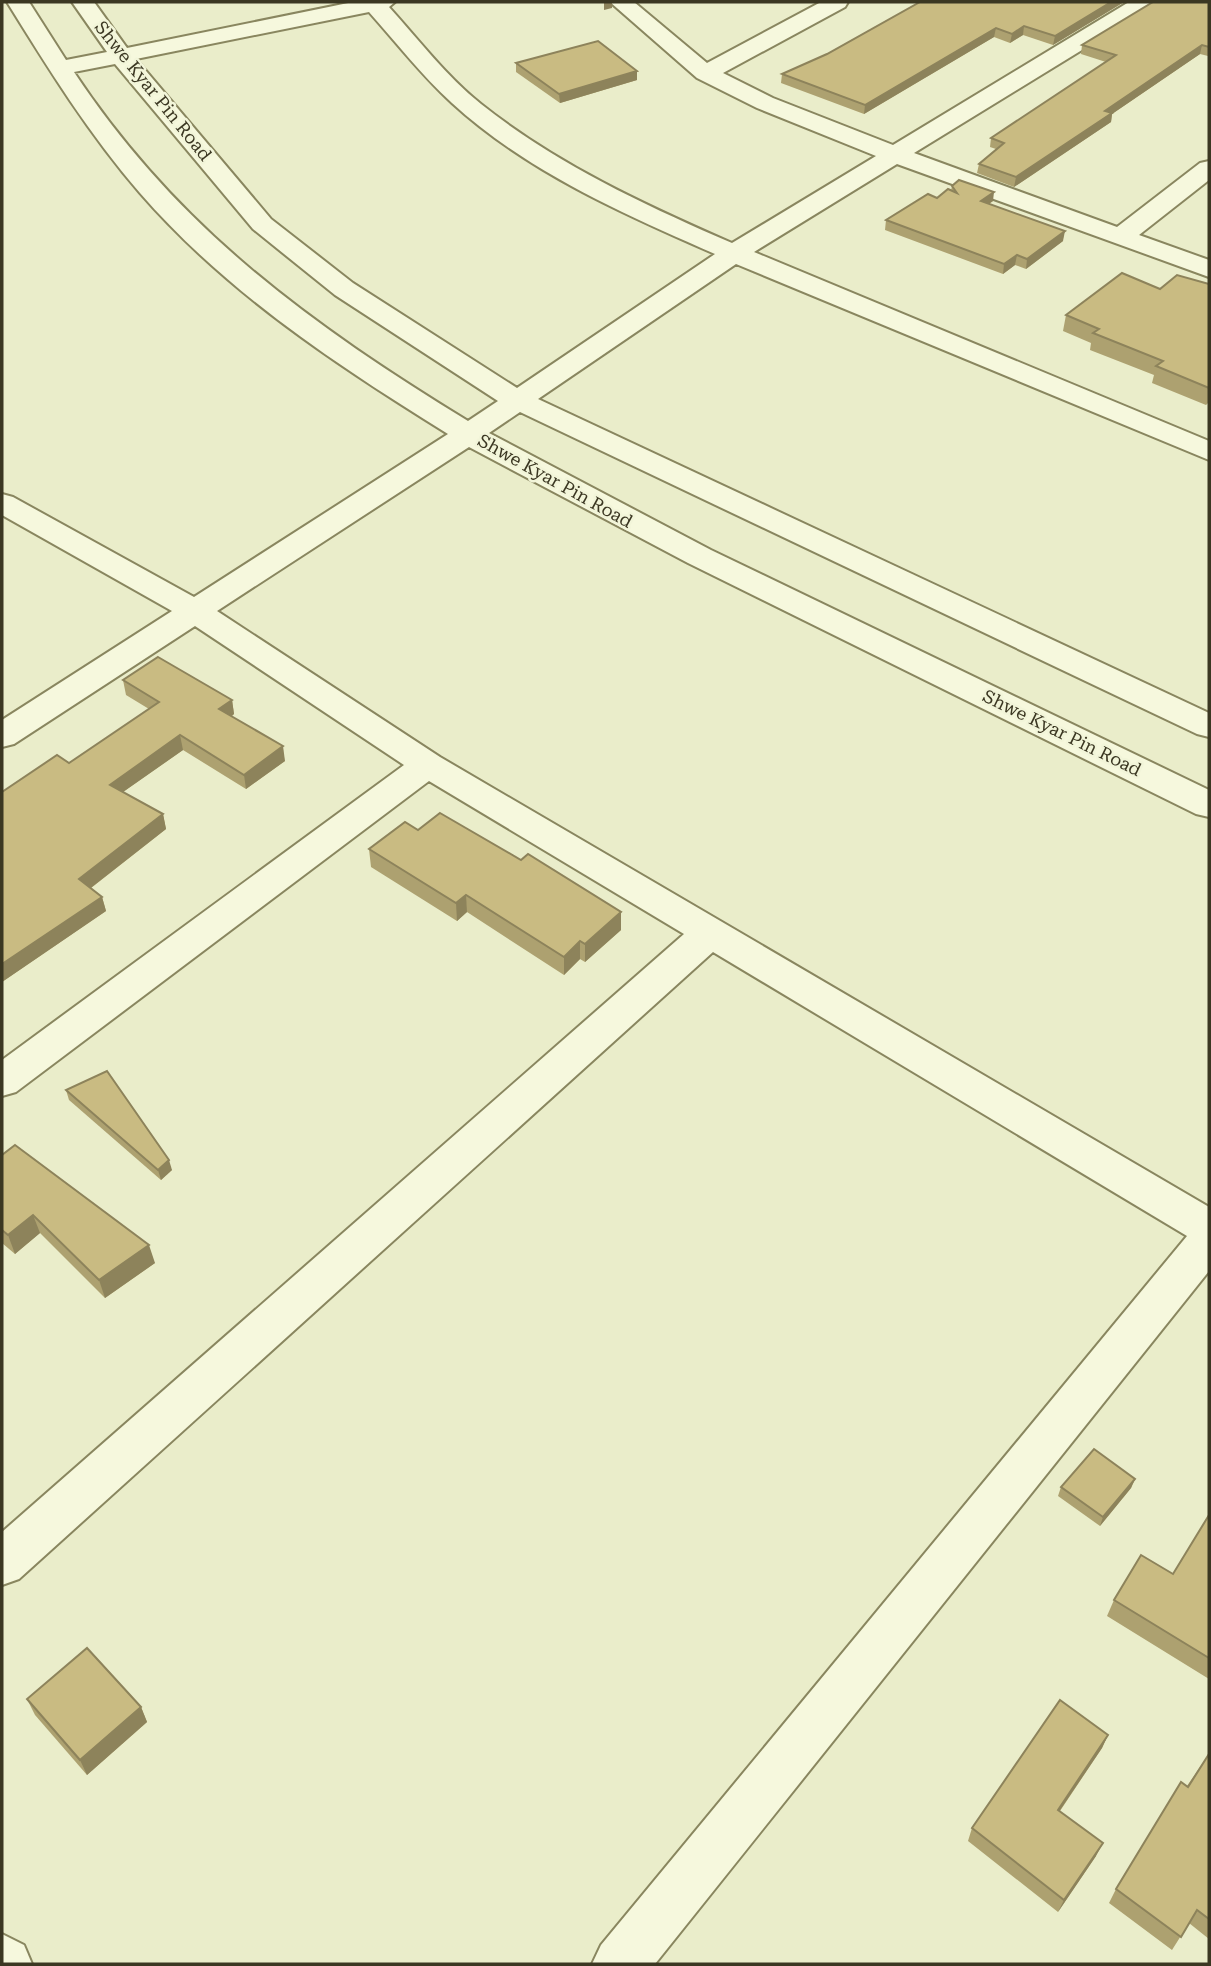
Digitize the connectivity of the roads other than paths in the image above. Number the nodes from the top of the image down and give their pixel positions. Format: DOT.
graph roads {
  1 [pos="18,2"];
  2 [pos="83,2"];
  3 [pos="621,2"];
  4 [pos="837,2"];
  5 [pos="1144,2"];
  6 [pos="377,3"];
  7 [pos="121,57"];
  8 [pos="60,68"];
  9 [pos="705,73"];
  10 [pos="895,155"];
  11 [pos="1209,168"];
  12 [pos="1122,236"];
  13 [pos="734,253"];
  14 [pos="1209,269"];
  15 [pos="517,400"];
  16 [pos="470,433"];
  17 [pos="1209,451"];
  18 [pos="2,503"];
  19 [pos="195,611"];
  20 [pos="1209,726"];
  21 [pos="2,736"];
  22 [pos="428,765"];
  23 [pos="1209,805"];
  24 [pos="711,932"];
  25 [pos="2,1081"];
  26 [pos="1209,1228"];
  27 [pos="1209,1240"];
  28 [pos="2,1563"];
  29 [pos="620,1964"];
  1 -- 8 [label="street, Shwe Kyar Pin Road"];
  2 -- 7 [label="street, Shwe Kyar Pin Road"];
  3 -- 9 [label="street"];
  4 -- 9 [label="street"];
  5 -- 10 [label="street"];
  6 -- 7 [label="street"];
  6 -- 13 [label="street"];
  7 -- 8 [label="street"];
  7 -- 15 [label="street, Shwe Kyar Pin Road"];
  8 -- 16 [label="street, Shwe Kyar Pin Road"];
  9 -- 10 [label="street"];
  10 -- 12 [label="street"];
  10 -- 13 [label="street"];
  11 -- 12 [label="street"];
  12 -- 14 [label="street"];
  13 -- 15 [label="street"];
  13 -- 17 [label="street"];
  15 -- 16 [label="street"];
  15 -- 20 [label="street, Shwe Kyar Pin Road"];
  16 -- 19 [label="street"];
  16 -- 23 [label="street, Shwe Kyar Pin Road"];
  18 -- 19 [label="street"];
  19 -- 21 [label="street"];
  19 -- 22 [label="street"];
  22 -- 24 [label="street"];
  22 -- 25 [label="street"];
  24 -- 26 [label="street"];
  24 -- 28 [label="street"];
  27 -- 29 [label="street"];
}
